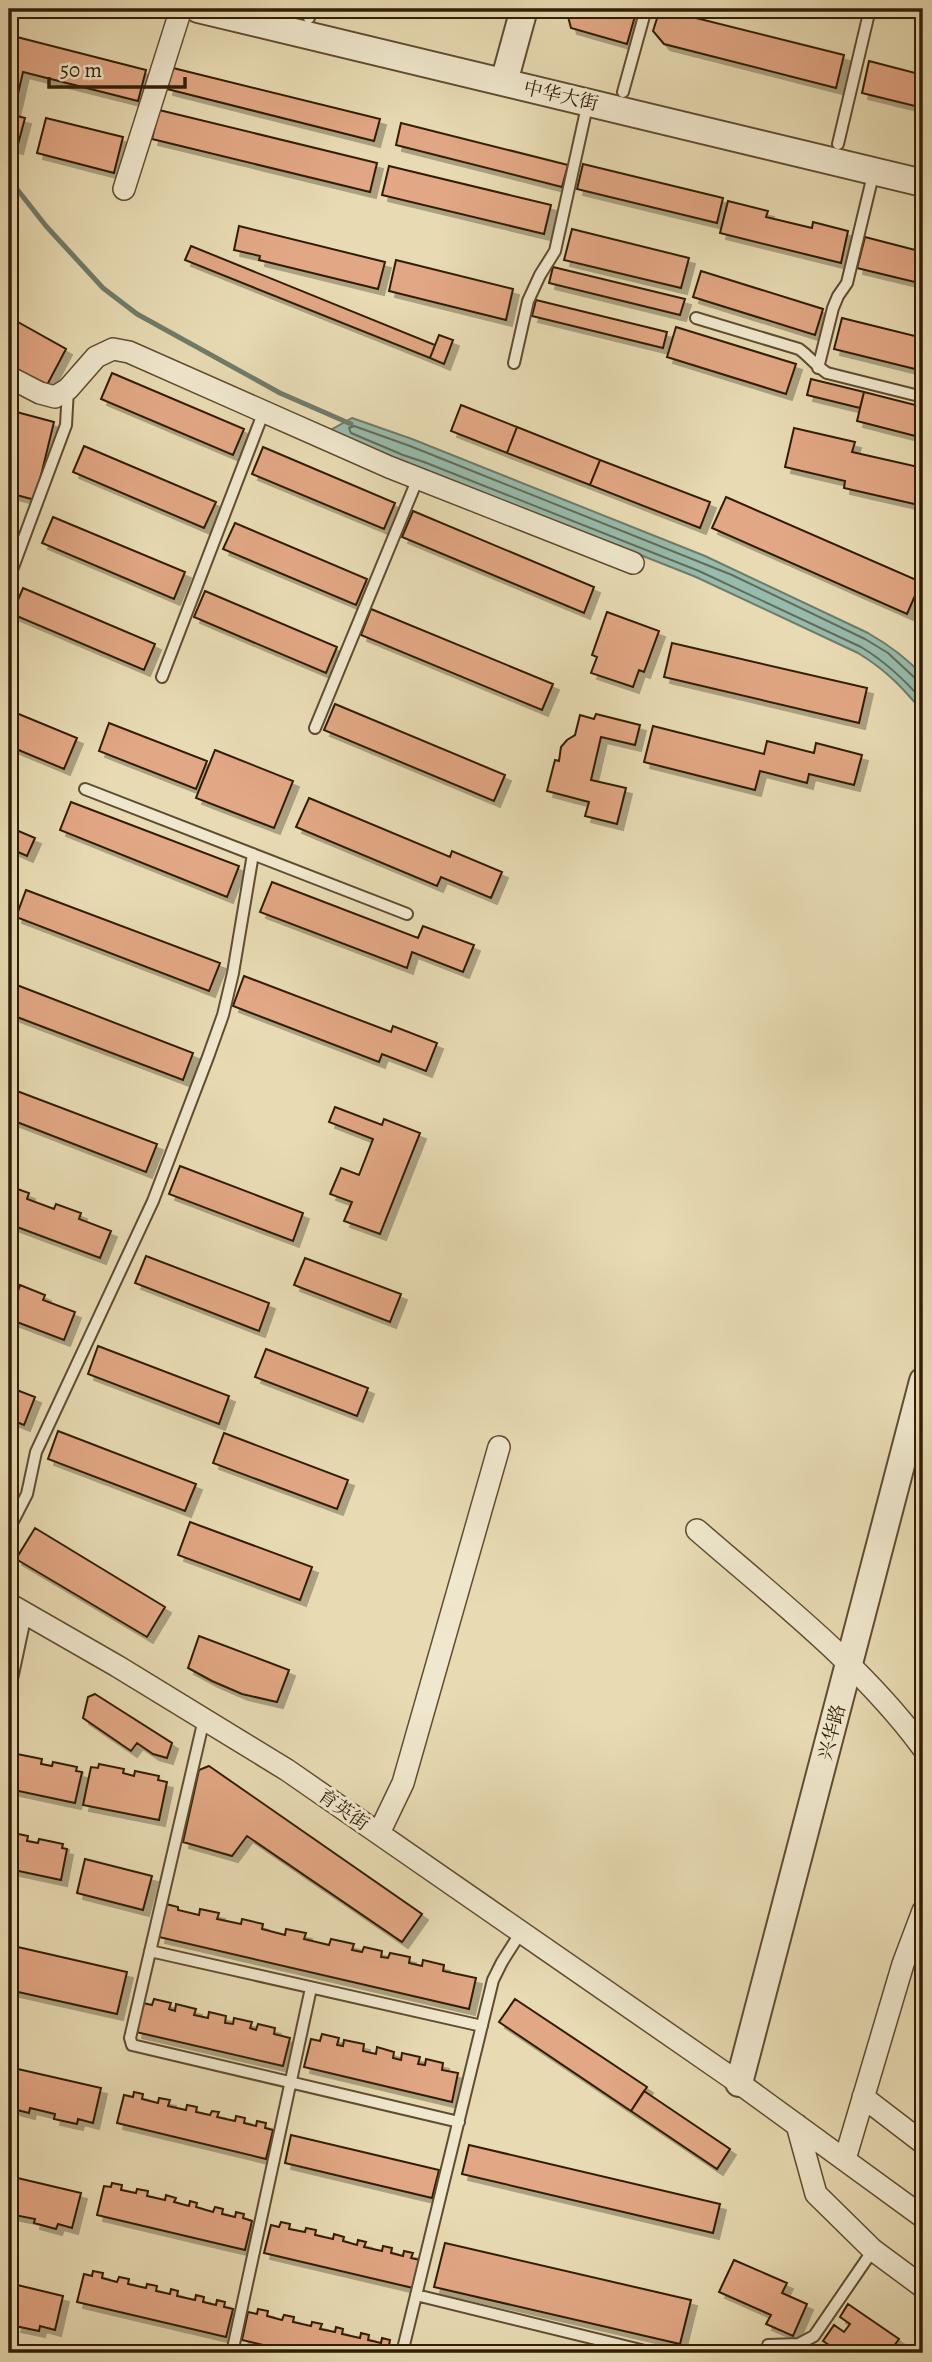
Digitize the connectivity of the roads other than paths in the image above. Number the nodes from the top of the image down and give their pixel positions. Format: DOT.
graph roads {
  1 [pos="181,9"];
  2 [pos="198,9"];
  3 [pos="271,9"];
  4 [pos="524,9"];
  5 [pos="646,9"];
  6 [pos="870,9"];
  7 [pos="310,13"];
  8 [pos="506,74"];
  9 [pos="623,92"];
  10 [pos="588,102"];
  11 [pos="838,144"];
  12 [pos="923,165"];
  13 [pos="874,171"];
  14 [pos="923,183"];
  15 [pos="124,189"];
  16 [pos="696,318"];
  17 [pos="514,363"];
  18 [pos="818,368"];
  19 [pos="9,377"];
  20 [pos="68,389"];
  21 [pos="923,397"];
  22 [pos="264,411"];
  23 [pos="418,478"];
  24 [pos="633,563"];
  25 [pos="9,578"];
  26 [pos="162,677"];
  27 [pos="315,728"];
  28 [pos="85,789"];
  29 [pos="253,854"];
  30 [pos="407,914"];
  31 [pos="923,1381"];
  32 [pos="499,1447"];
  33 [pos="9,1529"];
  34 [pos="697,1530"];
  35 [pos="17,1609"];
  36 [pos="849,1666"];
  37 [pos="9,1693"];
  38 [pos="204,1719"];
  39 [pos="923,1748"];
  40 [pos="379,1833"];
  41 [pos="923,1910"];
  42 [pos="521,1932"];
  43 [pos="150,1951"];
  44 [pos="312,1988"];
  45 [pos="482,2026"];
  46 [pos="291,2083"];
  47 [pos="739,2083"];
  48 [pos="863,2097"];
  49 [pos="459,2122"];
  50 [pos="797,2125"];
  51 [pos="923,2143"];
  52 [pos="845,2159"];
  53 [pos="923,2217"];
  54 [pos="873,2250"];
  55 [pos="923,2287"];
  56 [pos="416,2295"];
  57 [pos="768,2345"];
  58 [pos="232,2353"];
  59 [pos="402,2353"];
  60 [pos="653,2353"];
  1 -- 15 [label="street"];
  2 -- 8 [label="street, 中华大街"];
  3 -- 7 [label="street, 中华大街"];
  4 -- 8 [label="street"];
  5 -- 9 [label="lane"];
  6 -- 11 [label="lane"];
  7 -- 8 [label="street, 中华大街"];
  8 -- 9 [label="street, 中华大街"];
  8 -- 10 [label="street, 中华大街"];
  9 -- 11 [label="street, 中华大街"];
  10 -- 13 [label="street, 中华大街"];
  10 -- 17 [label="lane"];
  11 -- 12 [label="street, 中华大街"];
  13 -- 14 [label="street, 中华大街"];
  13 -- 18 [label="lane"];
  16 -- 18 [label="lane"];
  18 -- 21 [label="lane"];
  19 -- 20 [label="street"];
  20 -- 22 [label="street"];
  20 -- 25 [label="lane"];
  22 -- 23 [label="street"];
  22 -- 26 [label="lane"];
  23 -- 24 [label="street"];
  23 -- 27 [label="lane"];
  28 -- 29 [label="lane"];
  29 -- 30 [label="lane"];
  29 -- 33 [label="lane"];
  31 -- 36 [label="street, 兴华路"];
  32 -- 40 [label="street"];
  34 -- 36 [label="street"];
  35 -- 37 [label="lane"];
  35 -- 38 [label="street, 育英街"];
  36 -- 39 [label="street"];
  36 -- 47 [label="street, 兴华路"];
  38 -- 40 [label="street, 育英街"];
  38 -- 43 [label="lane"];
  40 -- 42 [label="street, 育英街"];
  41 -- 48 [label="street"];
  42 -- 45 [label="lane"];
  42 -- 47 [label="street, 育英街"];
  43 -- 44 [label="lane"];
  43 -- 46 [label="lane"];
  44 -- 45 [label="lane"];
  44 -- 46 [label="lane"];
  45 -- 49 [label="lane"];
  46 -- 49 [label="lane"];
  46 -- 58 [label="lane"];
  47 -- 50 [label="street, 育英街"];
  48 -- 51 [label="street"];
  48 -- 52 [label="street"];
  49 -- 56 [label="lane"];
  50 -- 52 [label="street, 育英街"];
  50 -- 54 [label="street"];
  52 -- 53 [label="street, 育英街"];
  54 -- 55 [label="street"];
  54 -- 57 [label="lane"];
  56 -- 59 [label="lane"];
  56 -- 60 [label="lane"];
}
